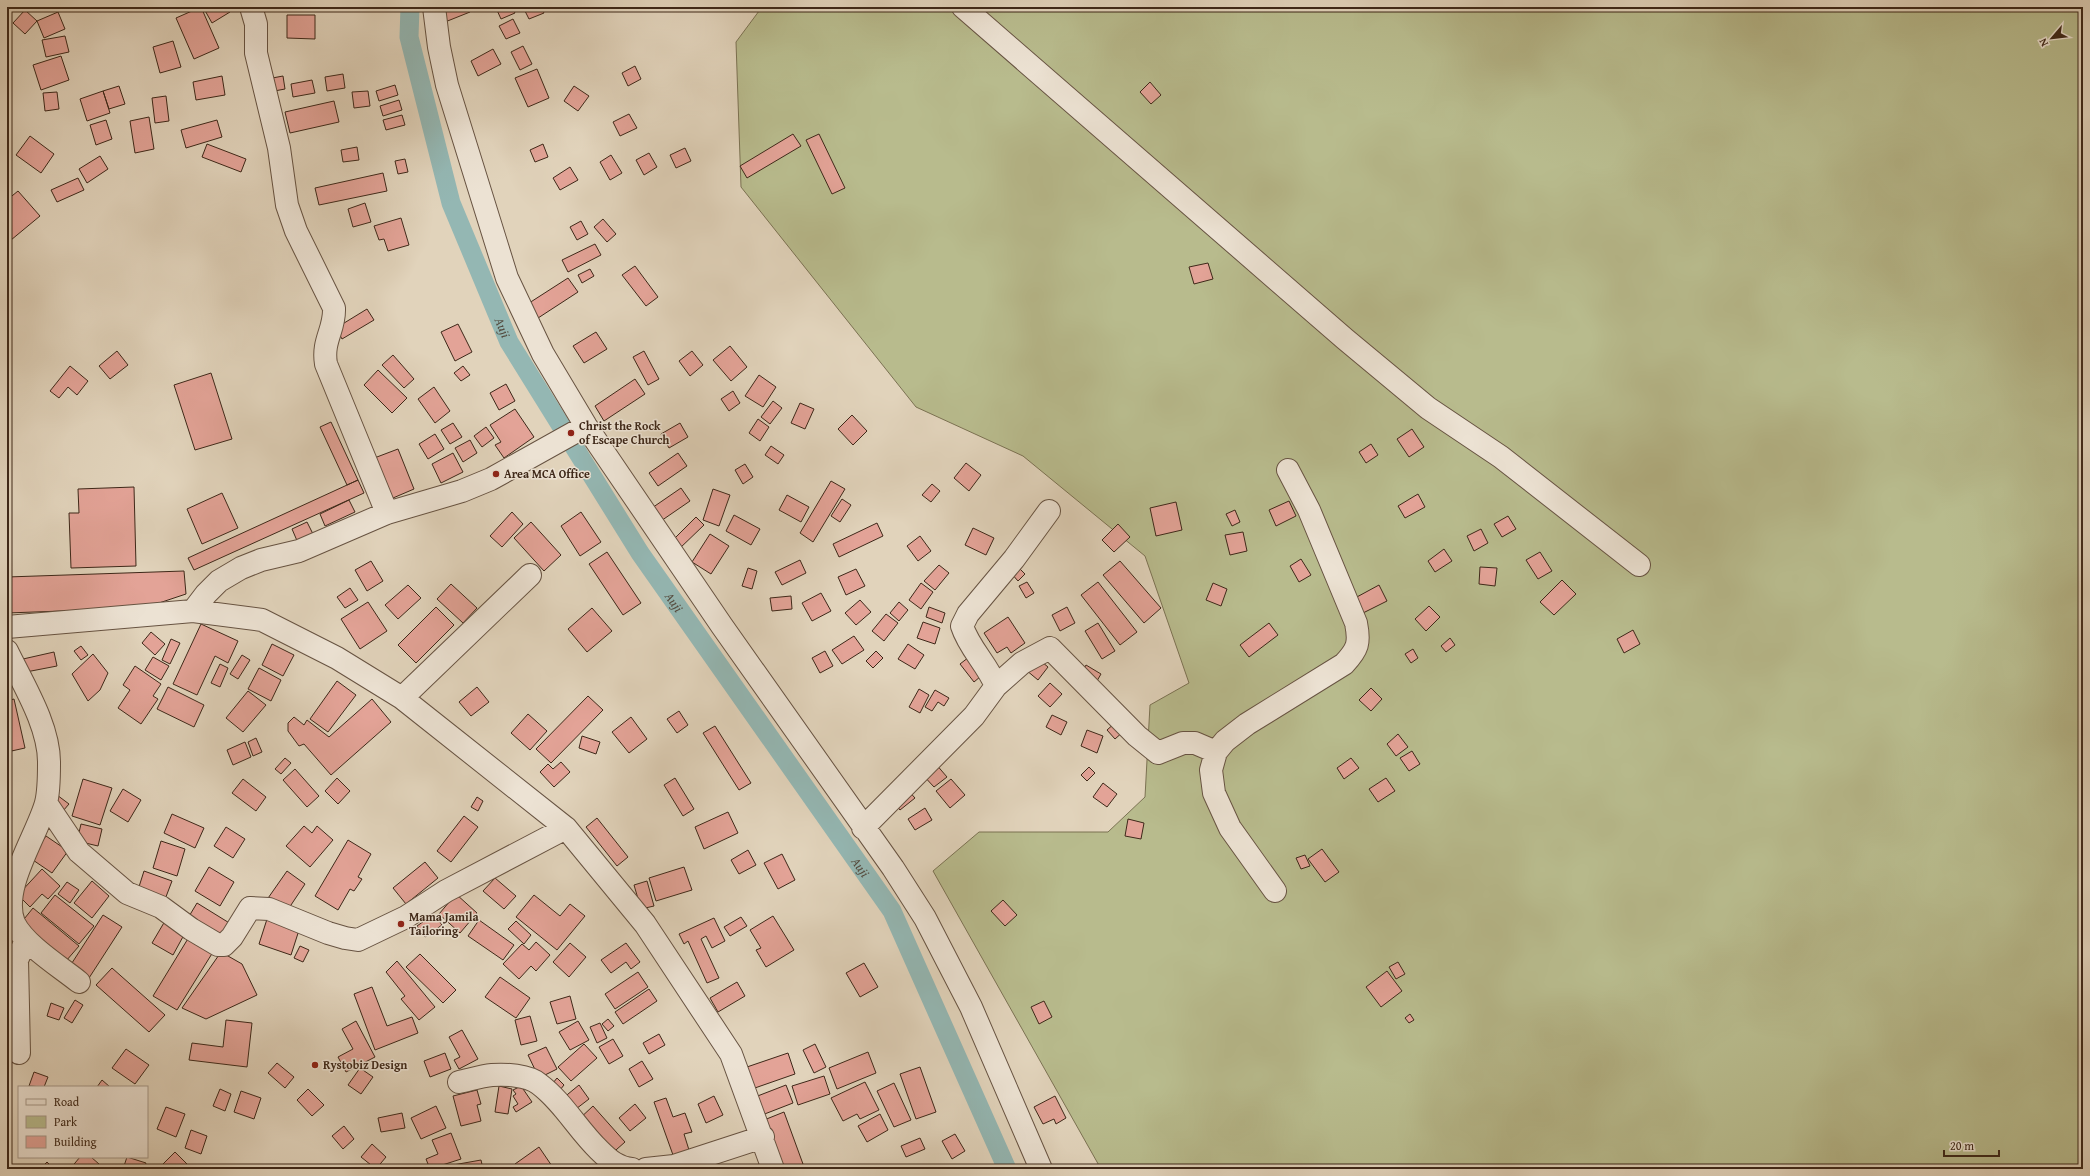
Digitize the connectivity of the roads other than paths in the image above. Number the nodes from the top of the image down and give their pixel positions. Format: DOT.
graph roads {
  1 [pos="251,7"];
  2 [pos="434,7"];
  3 [pos="963,7"];
  4 [pos="582,428"];
  5 [pos="1288,470"];
  6 [pos="1049,512"];
  7 [pos="387,513"];
  8 [pos="1639,565"];
  9 [pos="530,575"];
  10 [pos="193,611"];
  11 [pos="7,626"];
  12 [pos="7,651"];
  13 [pos="996,686"];
  14 [pos="402,698"];
  15 [pos="1216,752"];
  16 [pos="46,803"];
  17 [pos="566,828"];
  18 [pos="864,828"];
  19 [pos="1274,891"];
  20 [pos="26,940"];
  21 [pos="79,982"];
  22 [pos="19,1053"];
  23 [pos="459,1082"];
  24 [pos="763,1137"];
  25 [pos="632,1169"];
  26 [pos="646,1169"];
  27 [pos="773,1169"];
  28 [pos="1041,1169"];
  1 -- 7 [label="street"];
  2 -- 4 [label="street"];
  3 -- 8 [label="street"];
  4 -- 7 [label="street"];
  4 -- 18 [label="street"];
  5 -- 15 [label="street"];
  6 -- 13 [label="street"];
  7 -- 10 [label="street"];
  9 -- 14 [label="street"];
  10 -- 11 [label="street"];
  10 -- 14 [label="street"];
  12 -- 16 [label="street"];
  13 -- 15 [label="street"];
  13 -- 18 [label="street"];
  14 -- 17 [label="street"];
  15 -- 19 [label="street"];
  16 -- 17 [label="street"];
  16 -- 20 [label="street"];
  17 -- 24 [label="street"];
  18 -- 28 [label="street"];
  20 -- 21 [label="street"];
  20 -- 22 [label="street"];
  23 -- 25 [label="street"];
  24 -- 26 [label="street"];
  24 -- 27 [label="street"];
}
